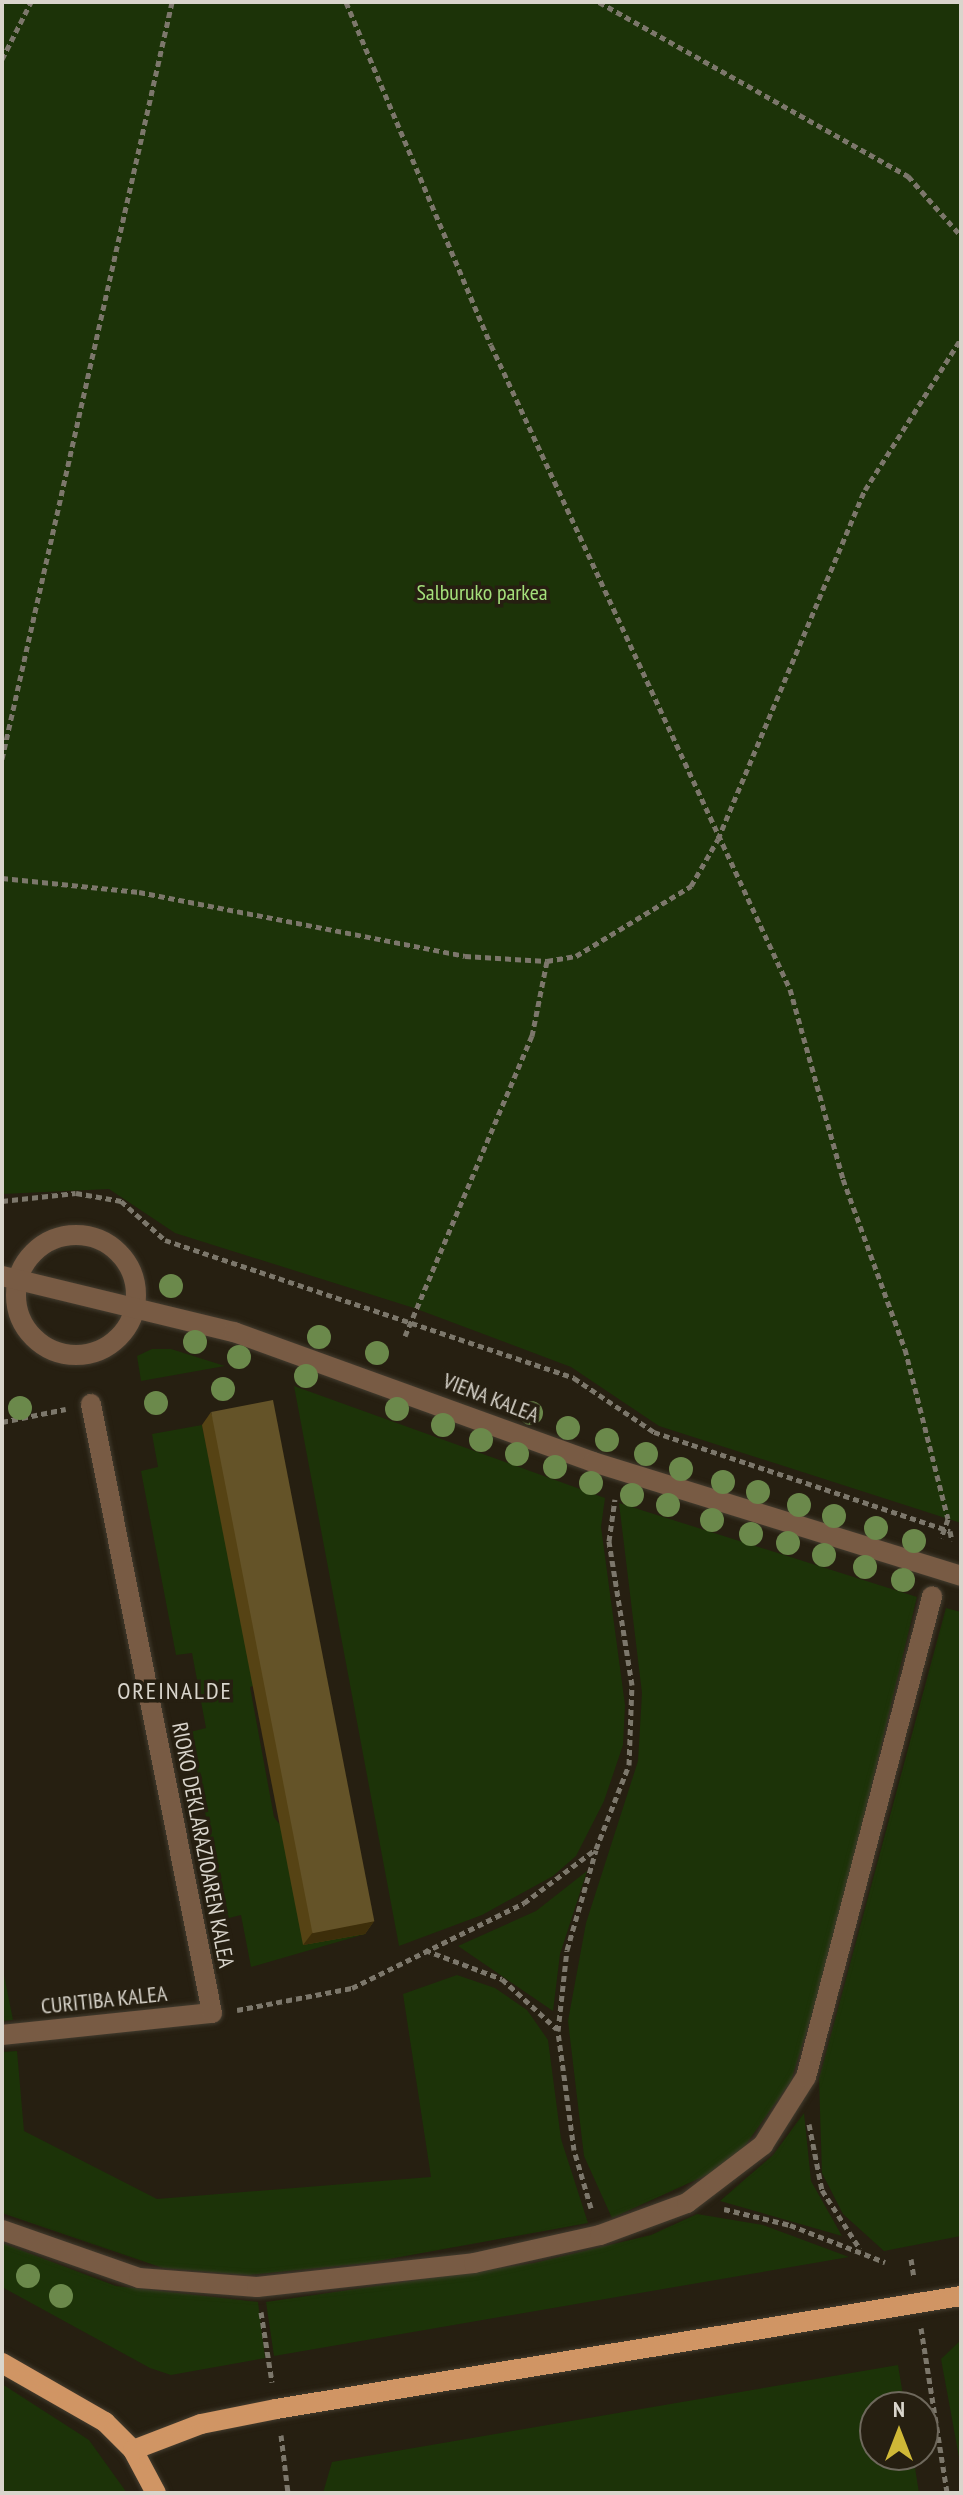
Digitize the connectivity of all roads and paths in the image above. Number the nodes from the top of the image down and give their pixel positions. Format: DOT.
graph roads {
  1 [pos="31,2"];
  2 [pos="172,2"];
  3 [pos="346,2"];
  4 [pos="599,2"];
  5 [pos="2,59"];
  6 [pos="961,236"];
  7 [pos="961,339"];
  8 [pos="2,759"];
  9 [pos="718,839"];
  10 [pos="2,878"];
  11 [pos="547,961"];
  12 [pos="2,1201"];
  13 [pos="10,1278"];
  14 [pos="135,1307"];
  15 [pos="410,1318"];
  16 [pos="405,1336"];
  17 [pos="91,1404"];
  18 [pos="2,1422"];
  19 [pos="615,1498"];
  20 [pos="944,1529"];
  21 [pos="944,1539"];
  22 [pos="961,1576"];
  23 [pos="932,1596"];
  24 [pos="596,1849"];
  25 [pos="424,1950"];
  26 [pos="212,2013"];
  27 [pos="558,2031"];
  28 [pos="2,2035"];
  29 [pos="806,2077"];
  30 [pos="687,2203"];
  31 [pos="2,2230"];
  32 [pos="600,2235"];
  33 [pos="861,2250"];
  34 [pos="911,2259"];
  35 [pos="885,2262"];
  36 [pos="914,2275"];
  37 [pos="257,2287"];
  38 [pos="961,2296"];
  39 [pos="920,2322"];
  40 [pos="2,2363"];
  41 [pos="272,2385"];
  42 [pos="279,2427"];
  43 [pos="133,2450"];
  44 [pos="156,2493"];
  45 [pos="288,2493"];
  46 [pos="947,2493"];
  1 -- 5 [label="path"];
  2 -- 8 [label="path"];
  3 -- 9 [label="path"];
  4 -- 6 [label="path"];
  7 -- 9 [label="path"];
  9 -- 11 [label="path"];
  9 -- 20 [label="path"];
  10 -- 11 [label="path"];
  11 -- 15 [label="path"];
  12 -- 15 [label="path"];
  13 -- 14 [label="street, VIENA KALEA"];
  13 -- 14 [label="street"];
  13 -- 14 [label="street"];
  14 -- 22 [label="street, VIENA KALEA"];
  15 -- 16 [label="path"];
  15 -- 20 [label="path"];
  17 -- 18 [label="path"];
  17 -- 26 [label="street, RIOKO DEKLARAZIOAREN KALEA"];
  19 -- 24 [label="path"];
  20 -- 21 [label="path"];
  23 -- 29 [label="street"];
  24 -- 25 [label="path"];
  24 -- 27 [label="path"];
  25 -- 26 [label="path"];
  25 -- 27 [label="path"];
  26 -- 28 [label="street, CURITIBA KALEA"];
  27 -- 32 [label="path"];
  29 -- 30 [label="street"];
  29 -- 33 [label="path"];
  30 -- 32 [label="street"];
  30 -- 33 [label="path"];
  31 -- 37 [label="street"];
  32 -- 37 [label="street"];
  33 -- 35 [label="path"];
  34 -- 36 [label="path"];
  37 -- 41 [label="path"];
  38 -- 43 [label="main road"];
  39 -- 46 [label="path"];
  40 -- 43 [label="main road"];
  42 -- 45 [label="path"];
  43 -- 44 [label="main road"];
}
